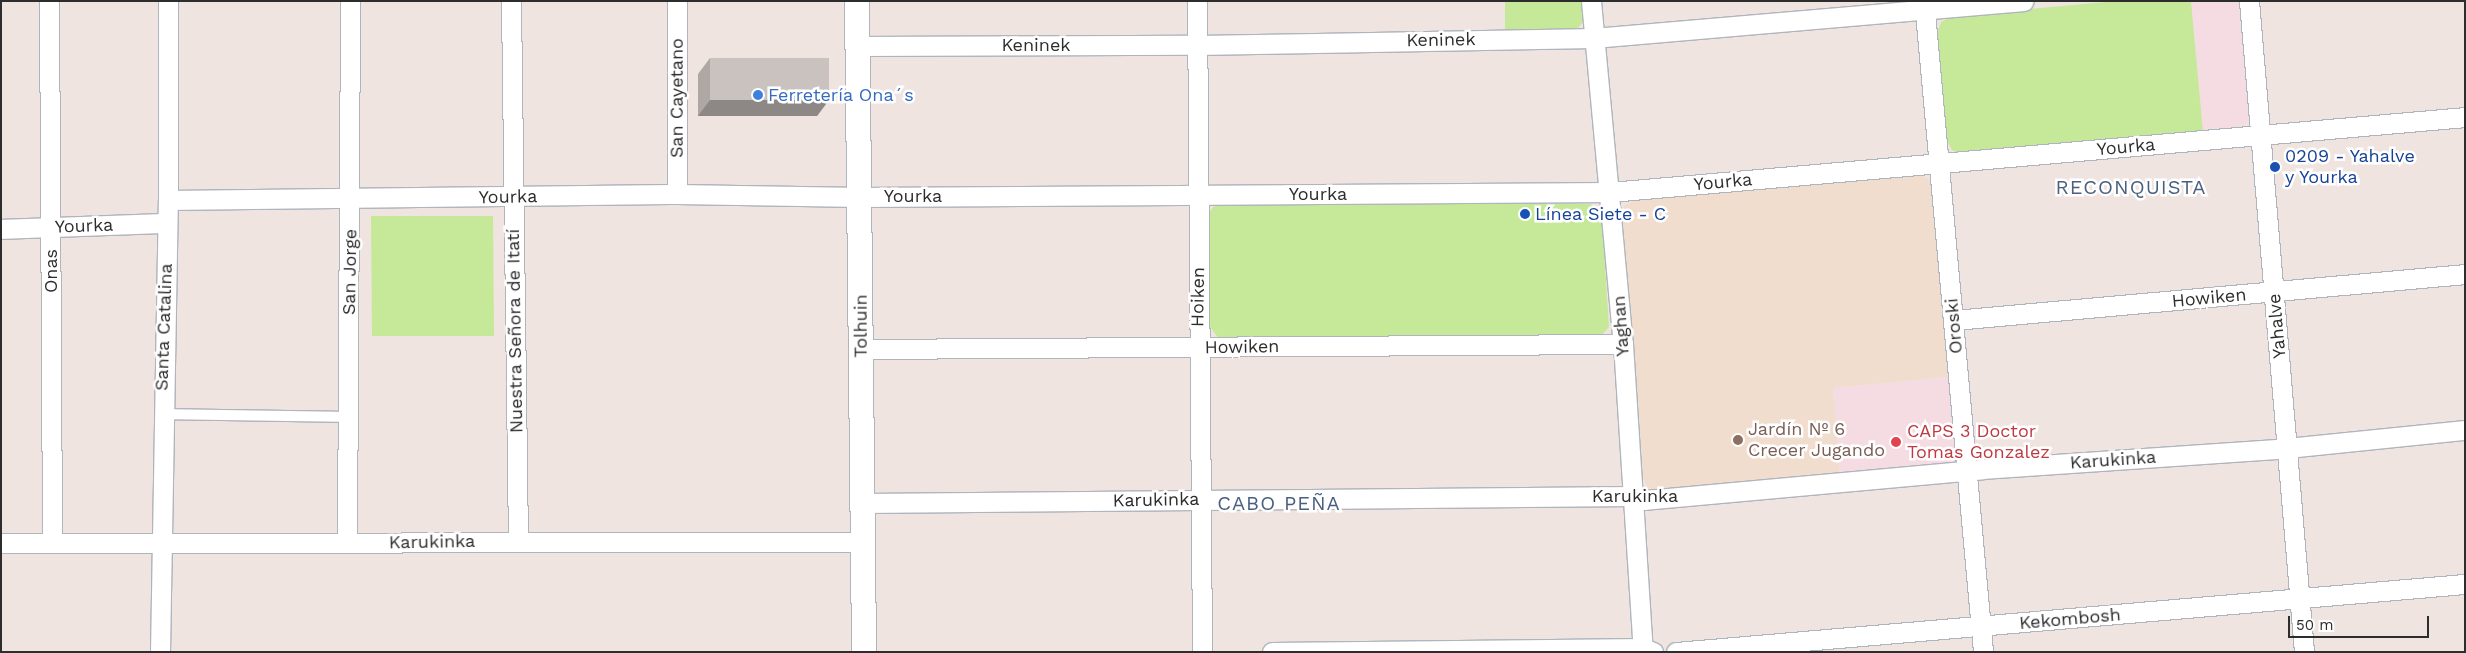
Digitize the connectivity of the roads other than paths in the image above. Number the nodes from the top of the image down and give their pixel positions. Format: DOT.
graph roads {
  1 [pos="49,1"];
  2 [pos="168,1"];
  3 [pos="350,1"];
  4 [pos="511,1"];
  5 [pos="677,1"];
  6 [pos="857,1"];
  7 [pos="1197,1"];
  8 [pos="1591,1"];
  9 [pos="2023,1"];
  10 [pos="2249,1"];
  11 [pos="1924,6"];
  12 [pos="1594,38"];
  13 [pos="1197,45"];
  14 [pos="858,46"];
  15 [pos="2465,117"];
  16 [pos="2260,135"];
  17 [pos="1939,164"];
  18 [pos="1610,192"];
  19 [pos="677,194"];
  20 [pos="1199,195"];
  21 [pos="860,197"];
  22 [pos="513,198"];
  23 [pos="168,200"];
  24 [pos="350,200"];
  25 [pos="167,223"];
  26 [pos="51,227"];
  27 [pos="1,229"];
  28 [pos="2465,274"];
  29 [pos="2274,292"];
  30 [pos="1954,320"];
  31 [pos="1623,344"];
  32 [pos="1198,348"];
  33 [pos="862,350"];
  34 [pos="162,414"];
  35 [pos="348,417"];
  36 [pos="2465,430"];
  37 [pos="2287,448"];
  38 [pos="1967,472"];
  39 [pos="1632,496"];
  40 [pos="1201,499"];
  41 [pos="863,503"];
  42 [pos="52,541"];
  43 [pos="162,541"];
  44 [pos="518,541"];
  45 [pos="347,542"];
  46 [pos="862,542"];
  47 [pos="1,543"];
  48 [pos="2465,584"];
  49 [pos="2300,600"];
  50 [pos="1981,626"];
  51 [pos="1646,651"];
  52 [pos="160,652"];
  53 [pos="864,652"];
  54 [pos="1202,652"];
  55 [pos="1272,652"];
  56 [pos="1676,652"];
  57 [pos="1983,652"];
  58 [pos="2304,652"];
  1 -- 26 [label="street, Onas"];
  2 -- 23 [label="street, Santa Catalina"];
  3 -- 24 [label="street, San Jorge"];
  4 -- 22 [label="street, Nuestra Señora de Itatí"];
  5 -- 19 [label="street, San Cayetano"];
  6 -- 14 [label="street, Tolhuin"];
  7 -- 13 [label="street, Hoiken"];
  8 -- 12 [label="street, Yaghan"];
  9 -- 11 [label="street, Keninek"];
  10 -- 16 [label="street, Yahalve"];
  11 -- 12 [label="street, Keninek"];
  11 -- 17 [label="street, Oroski"];
  12 -- 13 [label="street, Keninek"];
  12 -- 18 [label="street, Yaghan"];
  13 -- 14 [label="street, Keninek"];
  13 -- 20 [label="street, Hoiken"];
  14 -- 21 [label="street, Tolhuin"];
  15 -- 16 [label="street, Yourka"];
  16 -- 17 [label="street, Yourka"];
  16 -- 29 [label="street, Yahalve"];
  17 -- 18 [label="street, Yourka"];
  17 -- 30 [label="street, Oroski"];
  18 -- 20 [label="street, Yourka"];
  18 -- 31 [label="street, Yaghan"];
  19 -- 21 [label="street, Yourka"];
  19 -- 22 [label="street, Yourka"];
  20 -- 21 [label="street, Yourka"];
  20 -- 32 [label="street, Hoiken"];
  21 -- 33 [label="street, Tolhuin"];
  22 -- 24 [label="street, Yourka"];
  22 -- 44 [label="street, Nuestra Señora de Itatí"];
  23 -- 24 [label="street, Yourka"];
  23 -- 25 [label="street, Santa Catalina"];
  24 -- 35 [label="street, San Jorge"];
  25 -- 26 [label="street, Yourka"];
  25 -- 34 [label="street, Santa Catalina"];
  26 -- 27 [label="street, Yourka"];
  26 -- 42 [label="street, Onas"];
  28 -- 29 [label="street, Howiken"];
  29 -- 30 [label="street, Howiken"];
  29 -- 37 [label="street, Yahalve"];
  30 -- 38 [label="street, Oroski"];
  31 -- 32 [label="street, Howiken"];
  31 -- 39 [label="street, Yaghan"];
  32 -- 33 [label="street, Howiken"];
  32 -- 40 [label="street, Hoiken"];
  33 -- 41 [label="street, Tolhuin"];
  34 -- 35 [label="lane"];
  34 -- 43 [label="street, Santa Catalina"];
  35 -- 45 [label="street, San Jorge"];
  36 -- 37 [label="street, Karukinka"];
  37 -- 38 [label="street, Karukinka"];
  37 -- 49 [label="street, Yahalve"];
  38 -- 39 [label="street, Karukinka"];
  38 -- 50 [label="street, Oroski"];
  39 -- 40 [label="street, Karukinka"];
  39 -- 51 [label="street, Yaghan"];
  40 -- 41 [label="street, Karukinka"];
  40 -- 54 [label="street, Hoiken"];
  41 -- 46 [label="street, Tolhuin"];
  42 -- 43 [label="street, Karukinka"];
  42 -- 47 [label="street, Karukinka"];
  43 -- 45 [label="street, Karukinka"];
  43 -- 52 [label="street, Santa Catalina"];
  44 -- 45 [label="street, Karukinka"];
  44 -- 46 [label="street, Karukinka"];
  46 -- 53 [label="street, Tolhuin"];
  48 -- 49 [label="street, Kekombosh"];
  49 -- 50 [label="street, Kekombosh"];
  49 -- 58 [label="street, Yahalve"];
  50 -- 56 [label="street, Kekombosh"];
  50 -- 57 [label="street, Oroski"];
  51 -- 55 [label="street"];
}
